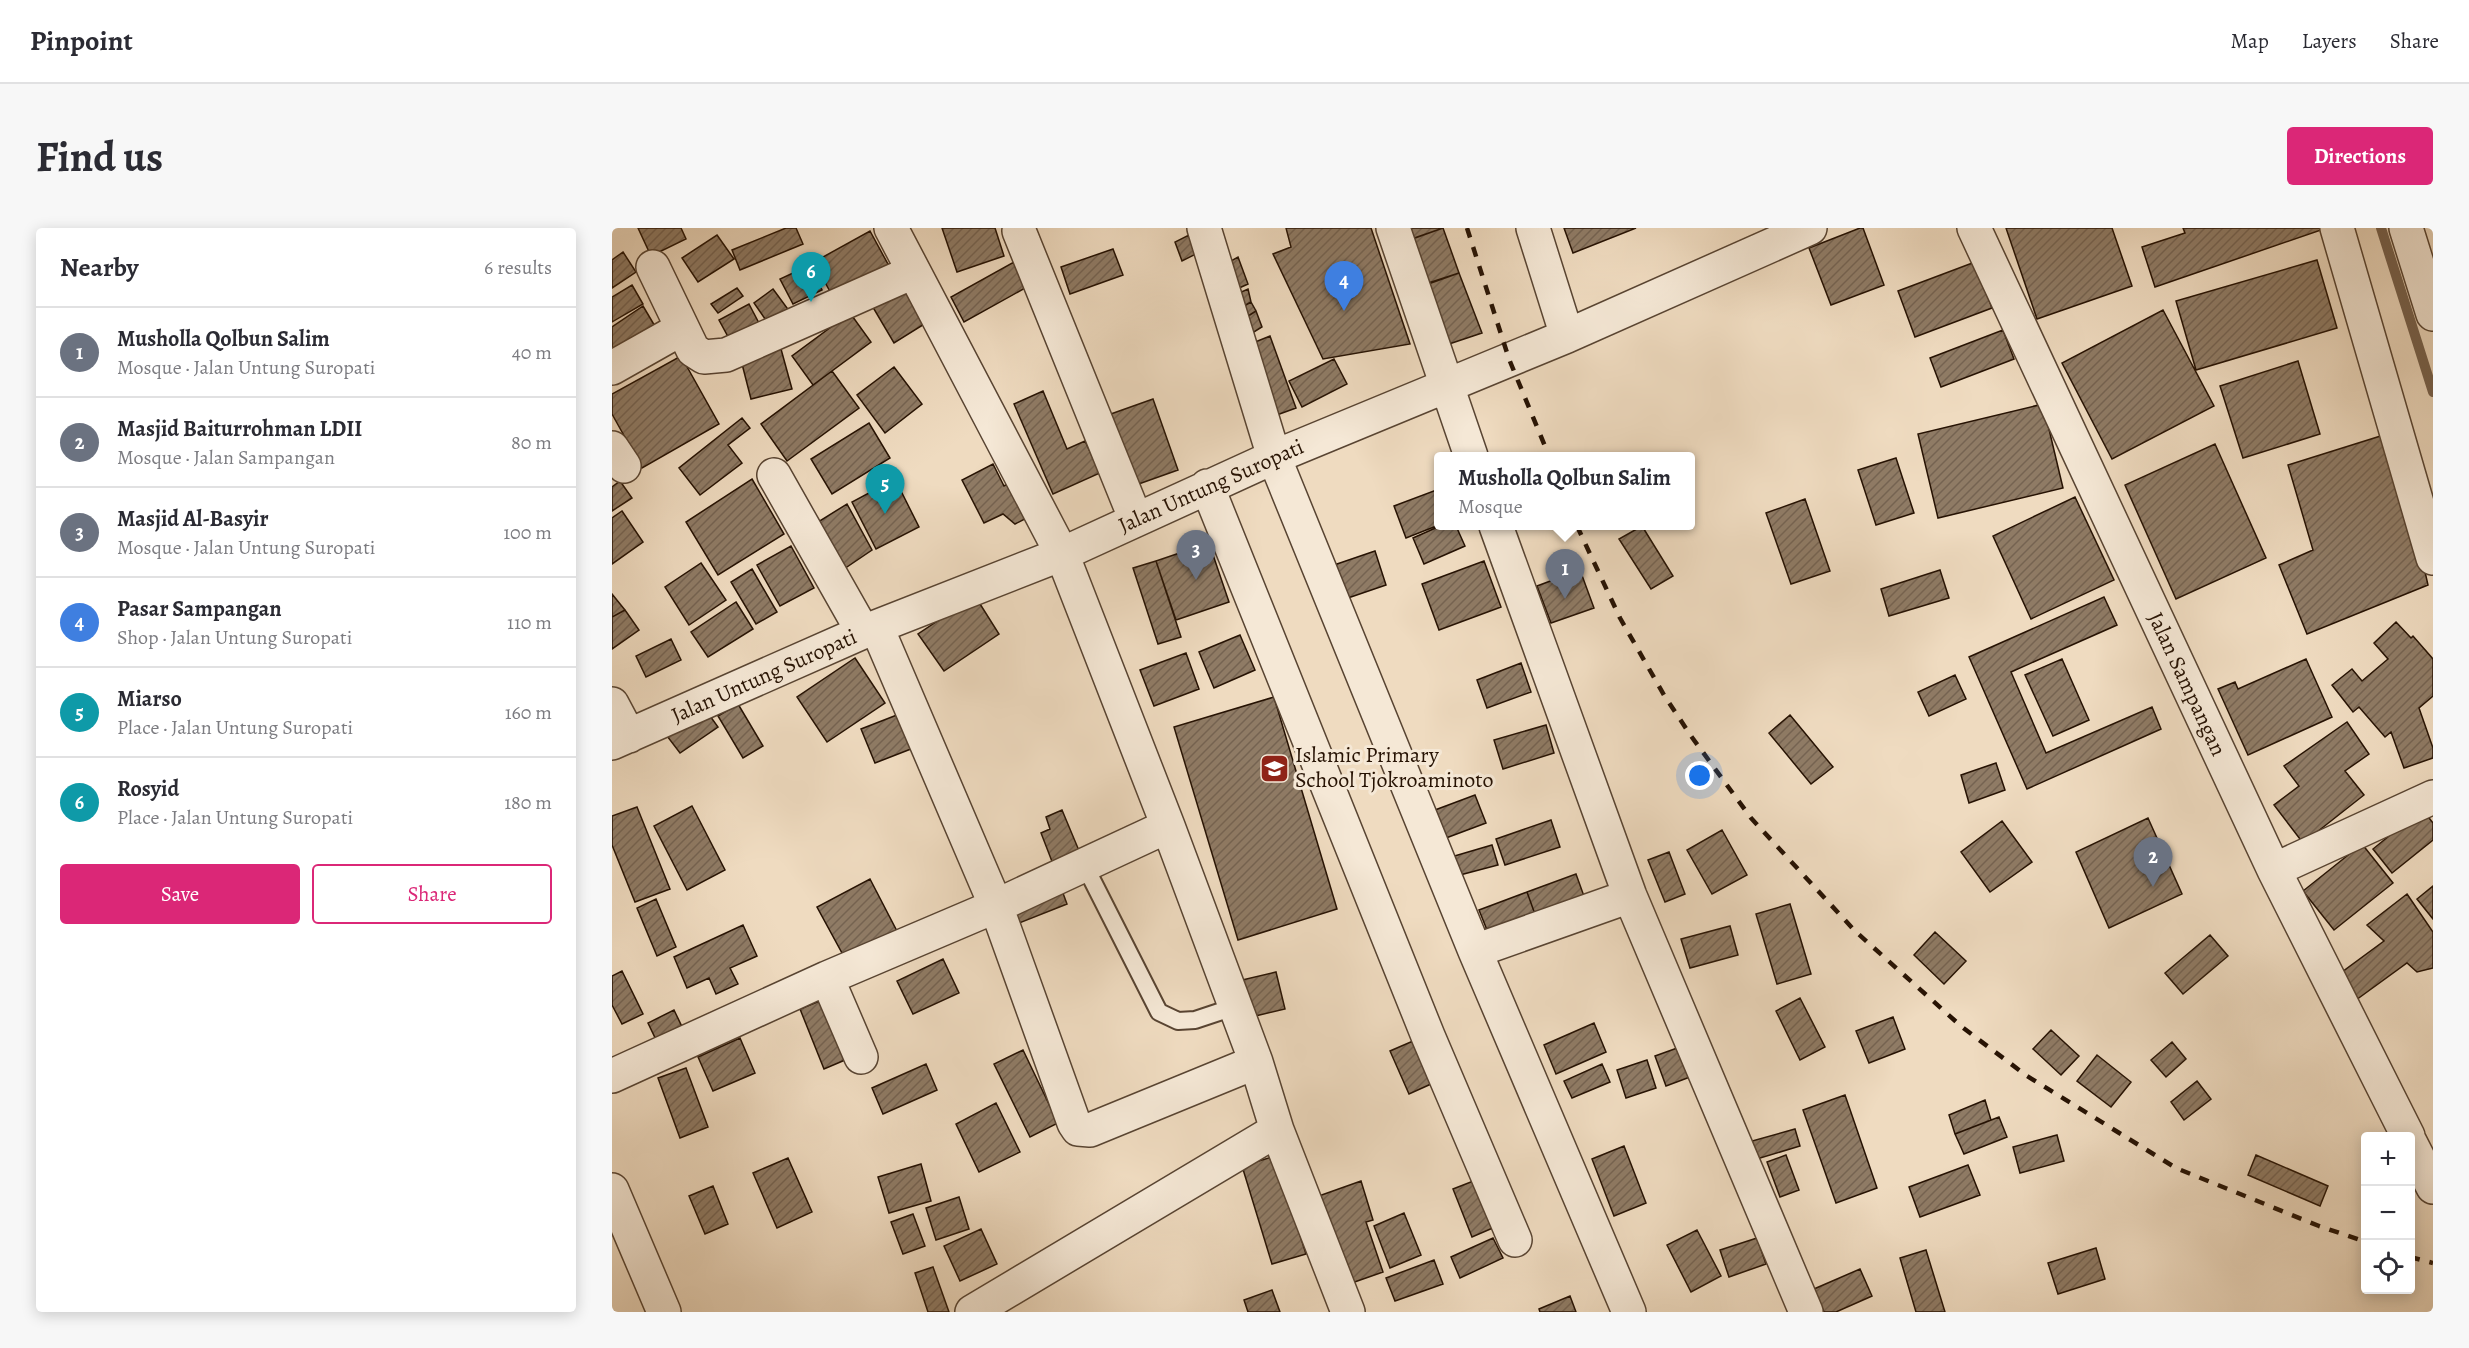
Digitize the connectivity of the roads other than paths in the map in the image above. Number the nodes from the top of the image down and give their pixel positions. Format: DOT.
graph roads {
  1 [pos="891,228"];
  2 [pos="1204,228"];
  3 [pos="1393,228"];
  4 [pos="1533,228"];
  5 [pos="1810,228"];
  6 [pos="1974,228"];
  7 [pos="2337,228"];
  8 [pos="2406,228"];
  9 [pos="1019,231"];
  10 [pos="653,267"];
  11 [pos="913,272"];
  12 [pos="2433,314"];
  13 [pos="681,328"];
  14 [pos="1567,336"];
  15 [pos="612,368"];
  16 [pos="1446,385"];
  17 [pos="1471,452"];
  18 [pos="1274,457"];
  19 [pos="774,475"];
  20 [pos="1207,486"];
  21 [pos="1136,520"];
  22 [pos="1498,530"];
  23 [pos="1062,554"];
  24 [pos="2433,558"];
  25 [pos="870,630"];
  26 [pos="612,704"];
  27 [pos="620,740"];
  28 [pos="2433,797"];
  29 [pos="1168,826"];
  30 [pos="1085,866"];
  31 [pos="2274,870"];
  32 [pos="1630,896"];
  33 [pos="996,906"];
  34 [pos="1475,951"];
  35 [pos="827,978"];
  36 [pos="1234,1006"];
  37 [pos="861,1057"];
  38 [pos="1256,1062"];
  39 [pos="612,1076"];
  40 [pos="1277,1130"];
  41 [pos="2405,1132"];
  42 [pos="2415,1152"];
  43 [pos="2433,1187"];
  44 [pos="612,1190"];
  45 [pos="1515,1240"];
  46 [pos="664,1312"];
  47 [pos="972,1312"];
  48 [pos="1348,1312"];
  49 [pos="1629,1312"];
  50 [pos="1806,1312"];
  1 -- 11 [label="street"];
  2 -- 18 [label="street"];
  3 -- 16 [label="street"];
  4 -- 14 [label="street"];
  5 -- 14 [label="street, Jalan Untung Suropati"];
  6 -- 31 [label="street, Jalan Sampangan"];
  7 -- 24 [label="street"];
  8 -- 12 [label="street"];
  9 -- 21 [label="street"];
  10 -- 13 [label="street"];
  11 -- 13 [label="street"];
  11 -- 23 [label="street"];
  13 -- 15 [label="street"];
  14 -- 16 [label="street, Jalan Untung Suropati"];
  16 -- 17 [label="street"];
  16 -- 18 [label="street, Jalan Untung Suropati"];
  18 -- 20 [label="street, Jalan Untung Suropati"];
  18 -- 34 [label="street"];
  19 -- 25 [label="street"];
  20 -- 21 [label="street, Jalan Untung Suropati"];
  20 -- 45 [label="street"];
  21 -- 23 [label="street, Jalan Untung Suropati"];
  22 -- 32 [label="street"];
  23 -- 25 [label="street, Jalan Untung Suropati"];
  23 -- 29 [label="street"];
  25 -- 27 [label="street, Jalan Untung Suropati"];
  25 -- 33 [label="street"];
  26 -- 27 [label="street"];
  28 -- 31 [label="street"];
  29 -- 30 [label="street"];
  29 -- 36 [label="street"];
  30 -- 33 [label="street"];
  30 -- 36 [label="lane"];
  31 -- 41 [label="street, Jalan Sampangan"];
  32 -- 34 [label="street"];
  32 -- 50 [label="street"];
  33 -- 35 [label="street"];
  33 -- 38 [label="street"];
  34 -- 49 [label="street"];
  35 -- 37 [label="street"];
  35 -- 39 [label="street"];
  36 -- 38 [label="street"];
  38 -- 40 [label="street"];
  40 -- 47 [label="street"];
  40 -- 48 [label="street"];
  42 -- 43 [label="street"];
  44 -- 46 [label="street"];
}
